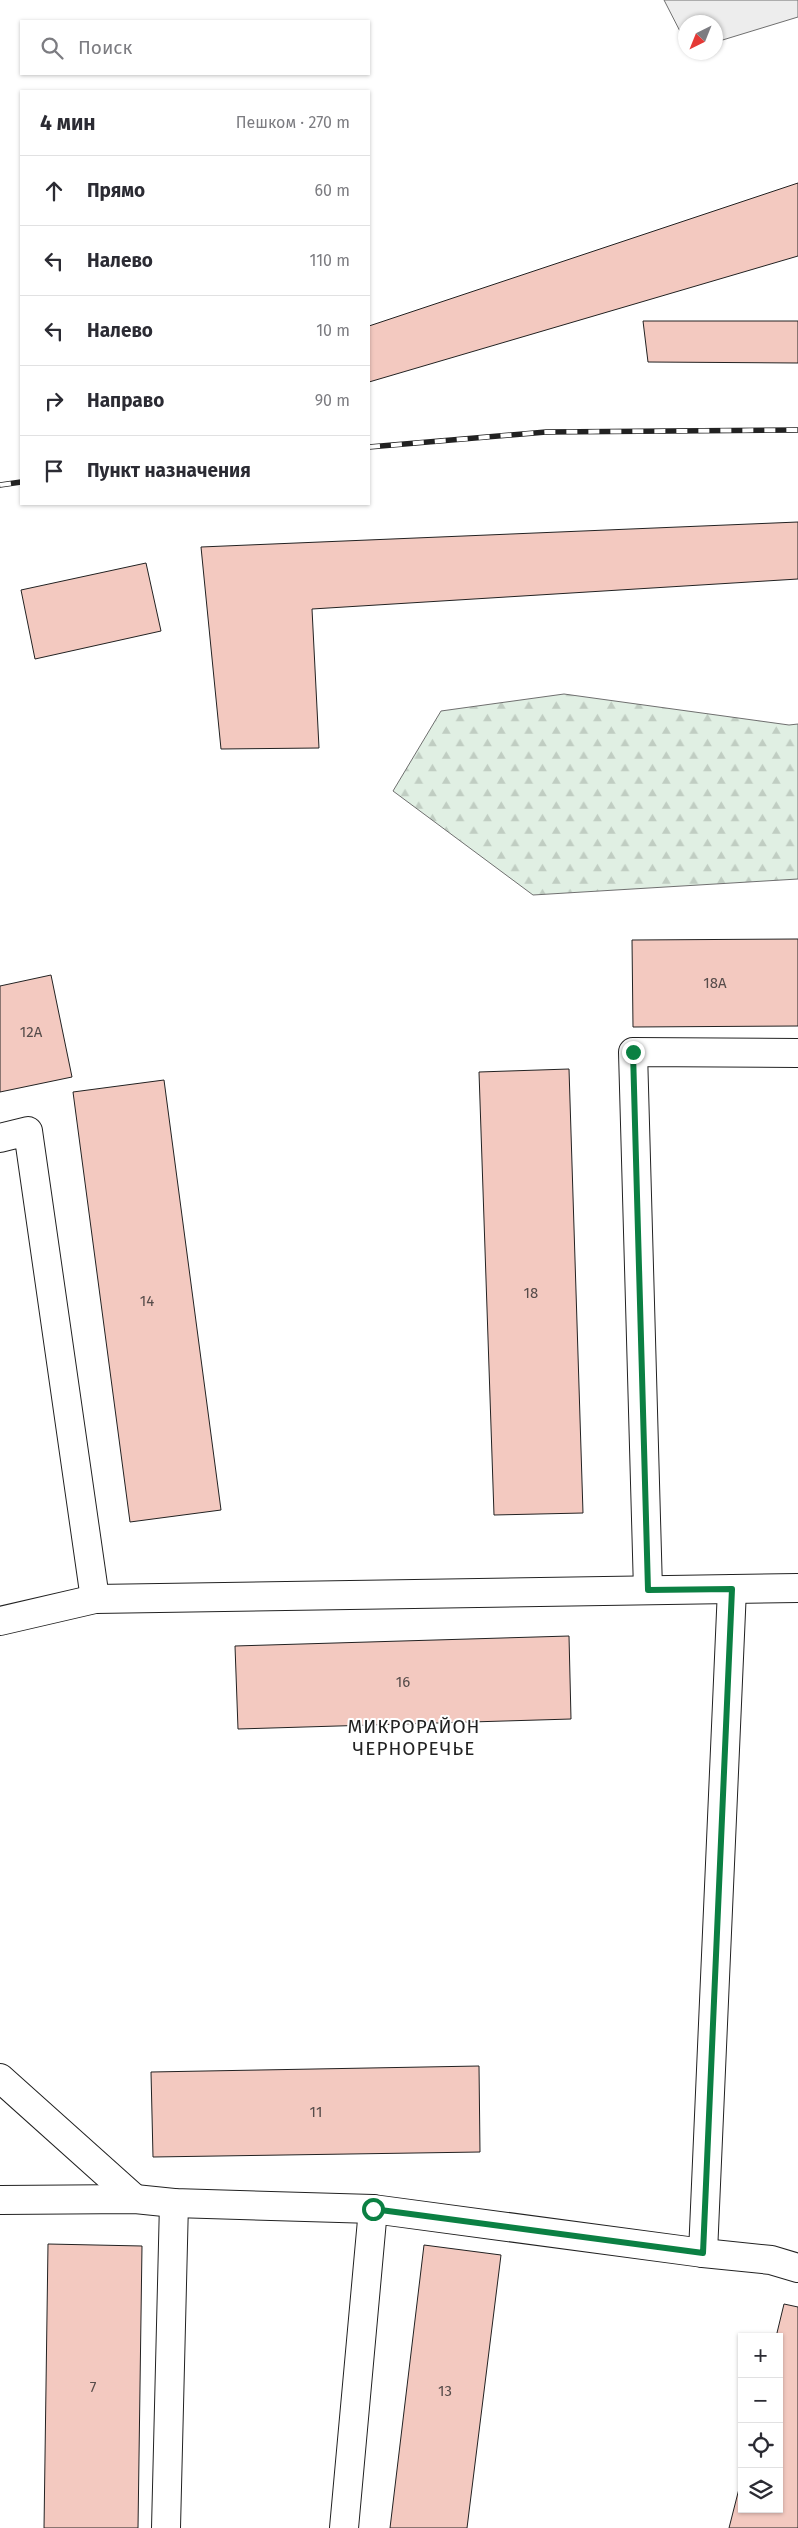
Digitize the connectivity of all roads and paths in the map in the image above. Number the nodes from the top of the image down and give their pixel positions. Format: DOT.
graph roads {
  1 [pos="798,1053"];
  2 [pos="0,1138"];
  3 [pos="798,1588"];
  4 [pos="732,1589"];
  5 [pos="648,1590"];
  6 [pos="95,1599"];
  7 [pos="0,1621"];
  8 [pos="0,2078"];
  9 [pos="135,2199"];
  10 [pos="0,2200"];
  11 [pos="174,2203"];
  12 [pos="373,2209"];
  13 [pos="703,2253"];
  14 [pos="798,2268"];
  15 [pos="166,2528"];
  16 [pos="344,2528"];
  1 -- 5 [label="street"];
  2 -- 6 [label="street"];
  3 -- 4 [label="street"];
  4 -- 5 [label="street"];
  4 -- 13 [label="street"];
  5 -- 6 [label="street"];
  6 -- 7 [label="street"];
  8 -- 9 [label="street"];
  9 -- 10 [label="street"];
  9 -- 11 [label="street"];
  11 -- 12 [label="street"];
  11 -- 15 [label="street"];
  12 -- 13 [label="street"];
  12 -- 16 [label="street"];
  13 -- 14 [label="street"];
}
